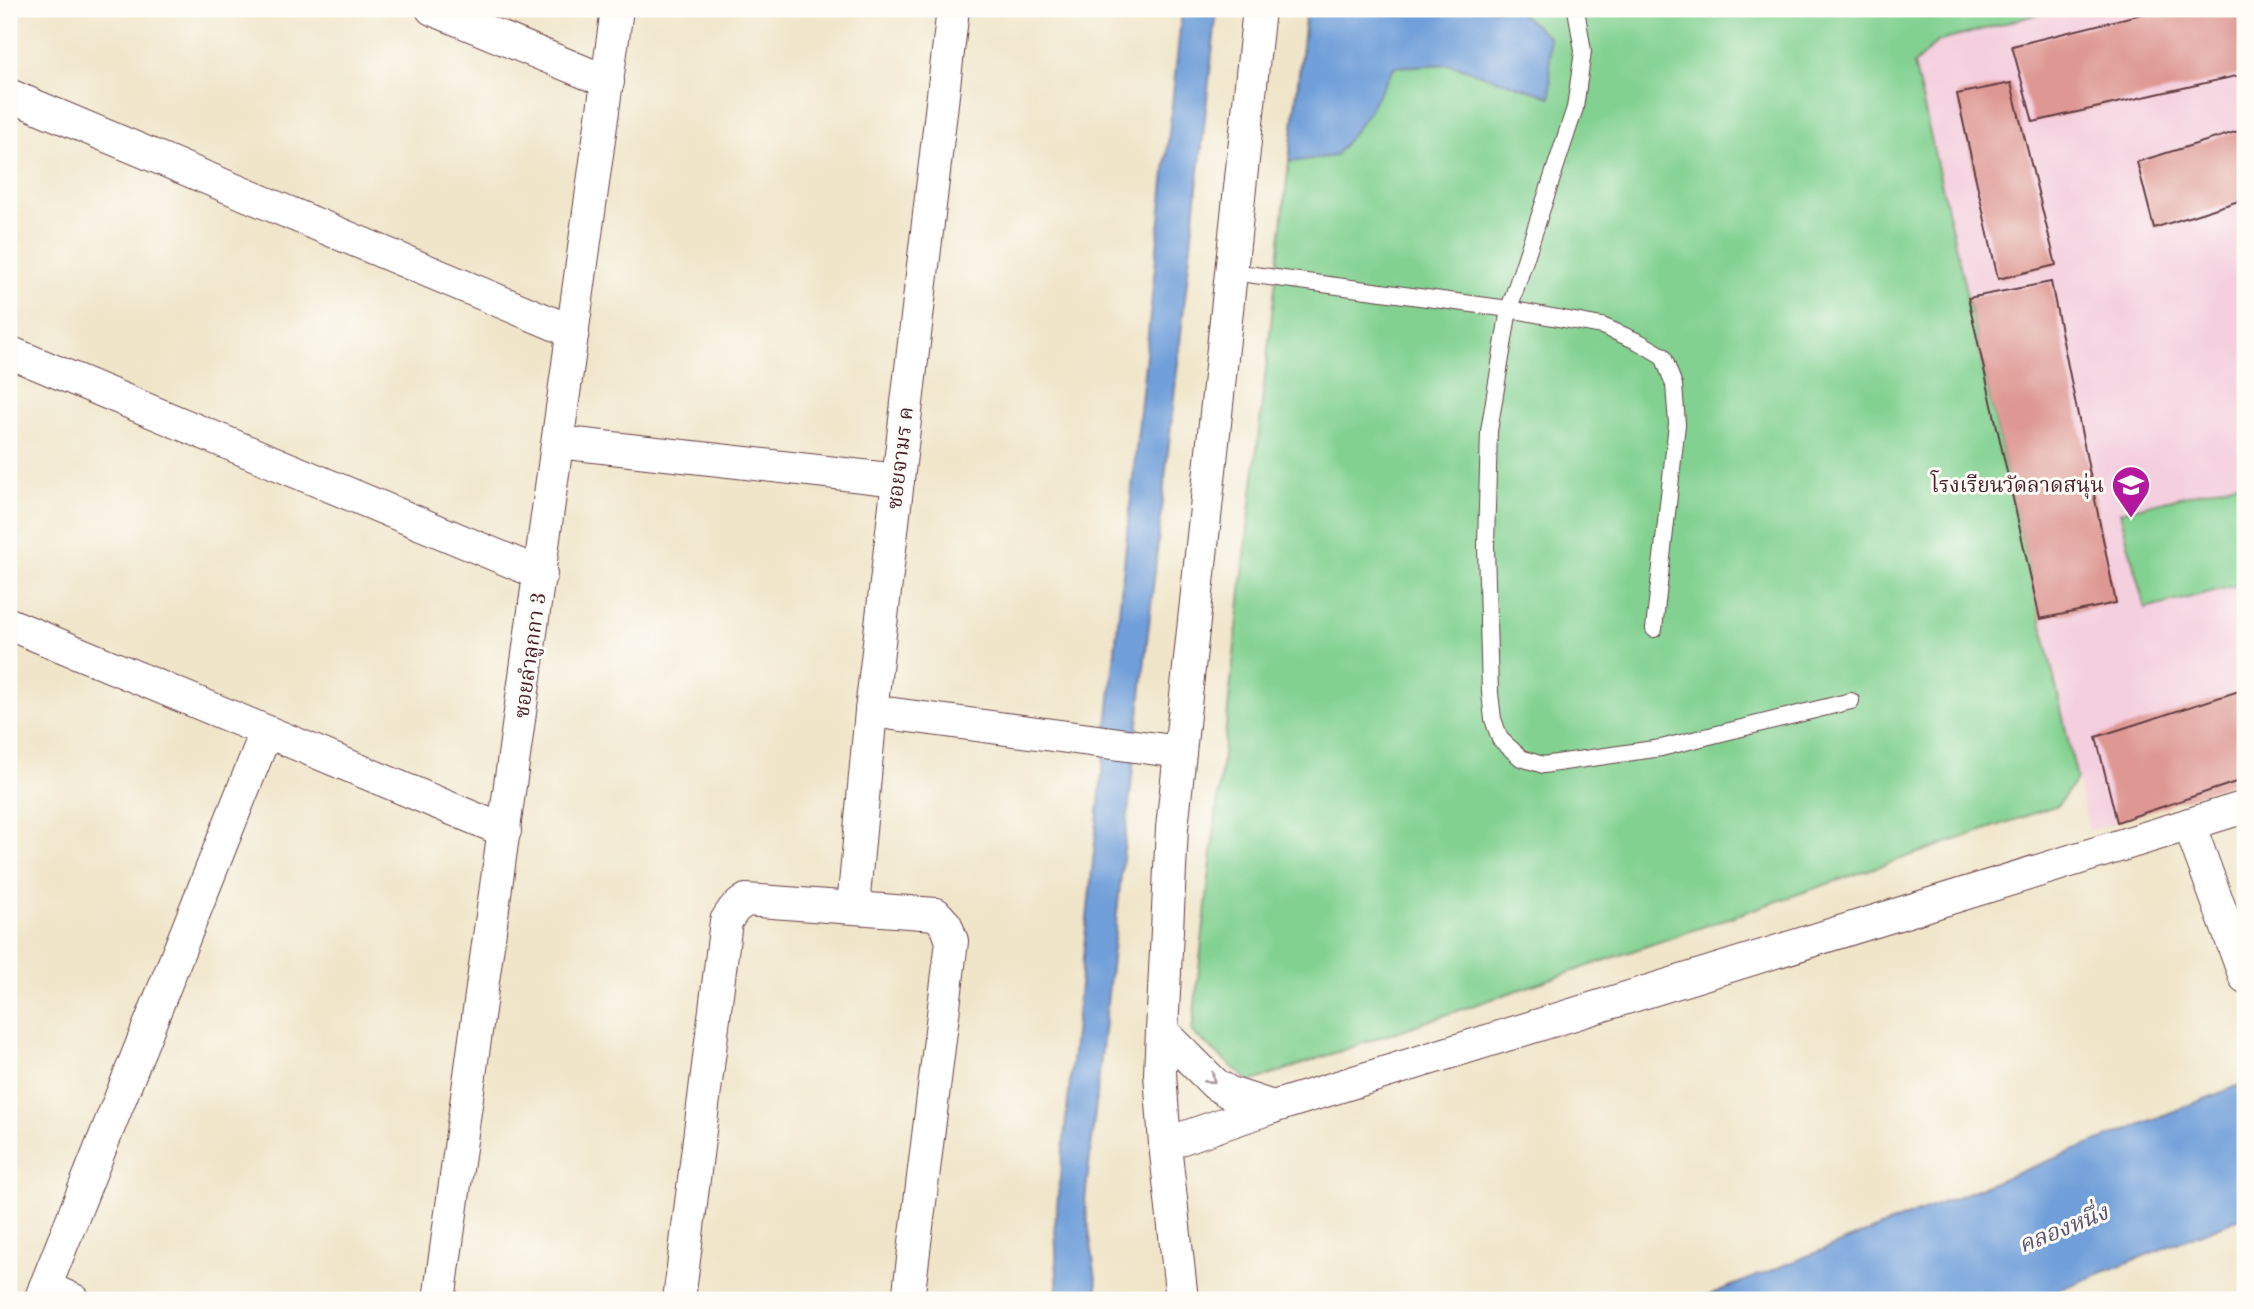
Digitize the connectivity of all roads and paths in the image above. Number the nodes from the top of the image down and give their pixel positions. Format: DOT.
graph roads {
  1 [pos="432,9"];
  2 [pos="617,9"];
  3 [pos="953,9"];
  4 [pos="1259,9"];
  5 [pos="1576,9"];
  6 [pos="608,82"];
  7 [pos="9,95"];
  8 [pos="1232,272"];
  9 [pos="1509,309"];
  10 [pos="573,332"];
  11 [pos="9,352"];
  12 [pos="558,442"];
  13 [pos="898,480"];
  14 [pos="541,575"];
  15 [pos="9,624"];
  16 [pos="1654,629"];
  17 [pos="1851,701"];
  18 [pos="871,711"];
  19 [pos="266,733"];
  20 [pos="1180,751"];
  21 [pos="2245,807"];
  22 [pos="2189,824"];
  23 [pos="505,831"];
  24 [pos="853,907"];
  25 [pos="2245,977"];
  26 [pos="1162,1031"];
  27 [pos="1273,1107"];
  28 [pos="1165,1144"];
  29 [pos="43,1294"];
  30 [pos="74,1300"];
  31 [pos="439,1300"];
  32 [pos="679,1300"];
  33 [pos="908,1300"];
  34 [pos="1182,1300"];
  1 -- 6 [label="street"];
  2 -- 6 [label="street, ซอยลำลูกกา 3"];
  3 -- 13 [label="street, ซอยจามร ค"];
  4 -- 8 [label="street"];
  5 -- 9 [label="lane"];
  6 -- 10 [label="street, ซอยลำลูกกา 3"];
  7 -- 10 [label="street"];
  8 -- 9 [label="lane"];
  8 -- 20 [label="street"];
  9 -- 16 [label="lane"];
  9 -- 17 [label="lane"];
  10 -- 12 [label="street, ซอยลำลูกกา 3"];
  11 -- 14 [label="street"];
  12 -- 13 [label="street"];
  12 -- 14 [label="street, ซอยลำลูกกา 3"];
  13 -- 18 [label="street, ซอยจามร ค"];
  14 -- 23 [label="street, ซอยลำลูกกา 3"];
  15 -- 19 [label="street"];
  18 -- 20 [label="street"];
  18 -- 24 [label="street, ซอยจามร ค"];
  19 -- 23 [label="street"];
  19 -- 29 [label="street"];
  20 -- 26 [label="street"];
  21 -- 22 [label="street"];
  22 -- 25 [label="street"];
  22 -- 27 [label="street"];
  23 -- 31 [label="street, ซอยลำลูกกา 3"];
  24 -- 32 [label="street"];
  24 -- 33 [label="street"];
  26 -- 27 [label="street, one-way"];
  26 -- 28 [label="street"];
  27 -- 28 [label="street"];
  28 -- 34 [label="street"];
  29 -- 30 [label="street"];
}
